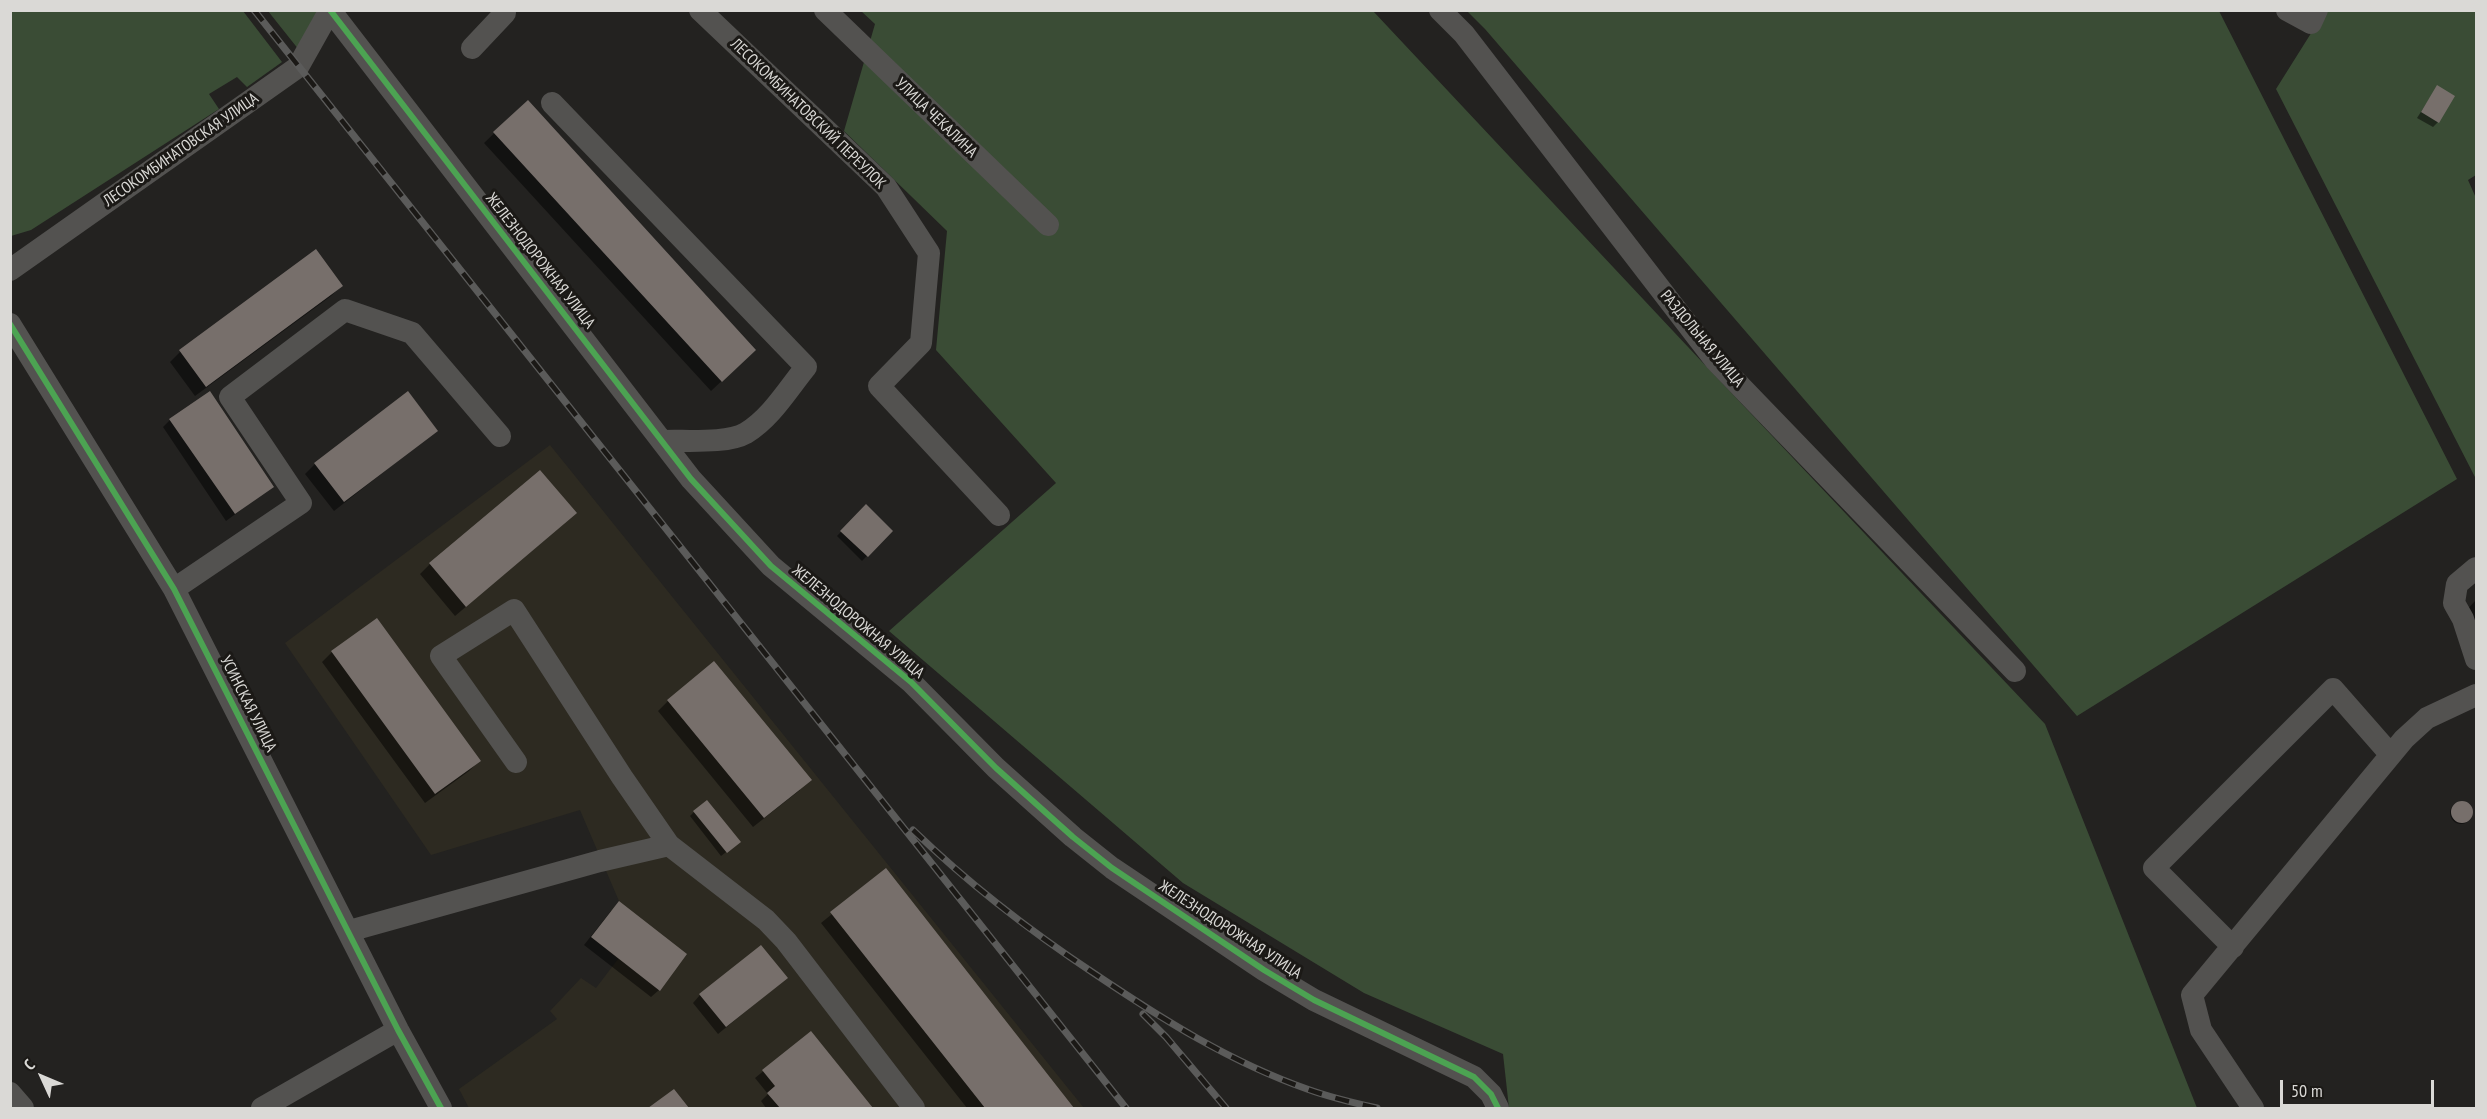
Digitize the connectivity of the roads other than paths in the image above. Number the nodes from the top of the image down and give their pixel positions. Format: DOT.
graph roads {
  1 [pos="330,10"];
  2 [pos="502,10"];
  3 [pos="700,10"];
  4 [pos="825,10"];
  5 [pos="1440,10"];
  6 [pos="2287,10"];
  7 [pos="2318,10"];
  8 [pos="471,48"];
  9 [pos="552,103"];
  10 [pos="1048,225"];
  11 [pos="10,270"];
  12 [pos="10,324"];
  13 [pos="500,436"];
  14 [pos="663,441"];
  15 [pos="999,515"];
  16 [pos="2476,568"];
  17 [pos="174,589"];
  18 [pos="2476,659"];
  19 [pos="2015,671"];
  20 [pos="2476,695"];
  21 [pos="2390,754"];
  22 [pos="516,762"];
  23 [pos="669,845"];
  24 [pos="349,931"];
  25 [pos="2233,947"];
  26 [pos="398,1030"];
  27 [pos="10,1093"];
  28 [pos="23,1108"];
  29 [pos="262,1108"];
  30 [pos="441,1108"];
  31 [pos="914,1108"];
  32 [pos="1498,1108"];
  33 [pos="2253,1108"];
  1 -- 11 [label="street, ЛЕСОКОМБИНАТОВСКАЯ УЛИЦА"];
  1 -- 14 [label="street, ЖЕЛЕЗНОДОРОЖНАЯ УЛИЦА"];
  2 -- 8 [label="street"];
  3 -- 15 [label="street, ЛЕСОКОМБИНАТОВСКИЙ ПЕРЕУЛОК"];
  4 -- 10 [label="street, УЛИЦА ЧЕКАЛИНА"];
  5 -- 19 [label="street, РАЗДОЛЬНАЯ УЛИЦА"];
  6 -- 7 [label="street"];
  9 -- 14 [label="street"];
  12 -- 17 [label="street, УСИНСКАЯ УЛИЦА"];
  13 -- 17 [label="street"];
  14 -- 32 [label="street, ЖЕЛЕЗНОДОРОЖНАЯ УЛИЦА"];
  16 -- 18 [label="street"];
  17 -- 24 [label="street, УСИНСКАЯ УЛИЦА"];
  20 -- 21 [label="street"];
  21 -- 25 [label="street"];
  21 -- 25 [label="street"];
  22 -- 23 [label="street"];
  23 -- 24 [label="street"];
  23 -- 31 [label="street"];
  24 -- 26 [label="street, УСИНСКАЯ УЛИЦА"];
  25 -- 33 [label="street"];
  26 -- 29 [label="street"];
  26 -- 30 [label="street, УСИНСКАЯ УЛИЦА"];
  27 -- 28 [label="street"];
}
